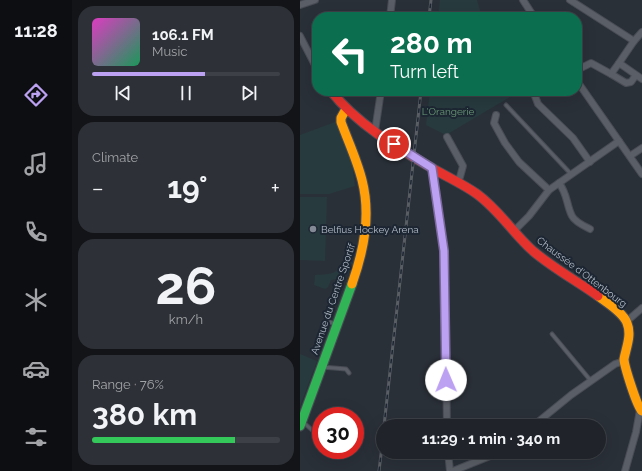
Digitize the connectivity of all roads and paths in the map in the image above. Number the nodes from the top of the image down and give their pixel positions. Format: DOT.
graph roads {
  1 [pos="315,0"];
  2 [pos="392,0"];
  3 [pos="522,0"];
  4 [pos="570,0"];
  5 [pos="300,5"];
  6 [pos="391,12"];
  7 [pos="530,12"];
  8 [pos="642,32"];
  9 [pos="300,36"];
  10 [pos="634,41"];
  11 [pos="312,59"];
  12 [pos="619,63"];
  13 [pos="582,68"];
  14 [pos="611,74"];
  15 [pos="636,75"];
  16 [pos="642,79"];
  17 [pos="582,88"];
  18 [pos="335,96"];
  19 [pos="380,96"];
  20 [pos="535,96"];
  21 [pos="506,105"];
  22 [pos="346,109"];
  23 [pos="496,115"];
  24 [pos="376,131"];
  25 [pos="447,137"];
  26 [pos="619,141"];
  27 [pos="642,148"];
  28 [pos="630,156"];
  29 [pos="590,162"];
  30 [pos="432,168"];
  31 [pos="571,174"];
  32 [pos="642,174"];
  33 [pos="456,181"];
  34 [pos="559,183"];
  35 [pos="549,190"];
  36 [pos="590,229"];
  37 [pos="515,230"];
  38 [pos="642,308"];
  39 [pos="327,321"];
  40 [pos="627,321"];
  41 [pos="337,324"];
  42 [pos="552,334"];
  43 [pos="624,361"];
  44 [pos="321,367"];
  45 [pos="349,373"];
  46 [pos="591,381"];
  47 [pos="641,410"];
  48 [pos="447,419"];
  49 [pos="541,419"];
  50 [pos="301,423"];
  51 [pos="312,431"];
  52 [pos="449,459"];
  53 [pos="482,459"];
  54 [pos="451,471"];
  55 [pos="625,471"];
  1 -- 5 [label="street"];
  2 -- 6 [label="street"];
  3 -- 7 [label="street"];
  4 -- 10 [label="street"];
  8 -- 10 [label="street"];
  9 -- 11 [label="street"];
  10 -- 12 [label="street"];
  12 -- 14 [label="street"];
  12 -- 15 [label="street"];
  13 -- 14 [label="street"];
  14 -- 15 [label="street"];
  15 -- 16 [label="street"];
  17 -- 26 [label="street"];
  18 -- 22 [label="street, Chaussée d'Ottenbourg"];
  19 -- 24 [label="street"];
  20 -- 29 [label="street"];
  21 -- 31 [label="lane"];
  22 -- 24 [label="street, Chaussée d'Ottenbourg"];
  22 -- 41 [label="street, Avenue du Centre Sportif"];
  23 -- 35 [label="street"];
  24 -- 30 [label="street, Chaussée d'Ottenbourg"];
  25 -- 33 [label="street"];
  26 -- 28 [label="street"];
  26 -- 29 [label="street"];
  27 -- 28 [label="street"];
  28 -- 32 [label="street"];
  29 -- 31 [label="street"];
  30 -- 33 [label="street, Chaussée d'Ottenbourg"];
  30 -- 48 [label="street"];
  31 -- 34 [label="street"];
  33 -- 37 [label="street, Chaussée d'Ottenbourg"];
  34 -- 35 [label="street"];
  34 -- 36 [label="street"];
  35 -- 37 [label="street"];
  37 -- 40 [label="street, Chaussée d'Ottenbourg"];
  38 -- 40 [label="street"];
  39 -- 41 [label="lane"];
  40 -- 43 [label="street, Chaussée d'Ottenbourg"];
  41 -- 44 [label="street, Avenue du Centre Sportif"];
  42 -- 46 [label="lane"];
  43 -- 46 [label="street"];
  43 -- 47 [label="street, Chaussée d'Ottenbourg"];
  44 -- 45 [label="lane"];
  44 -- 50 [label="street, Avenue du Centre Sportif"];
  46 -- 49 [label="street"];
  47 -- 55 [label="street"];
  50 -- 51 [label="lane"];
  52 -- 54 [label="street"];
  53 -- 54 [label="street"];
}
